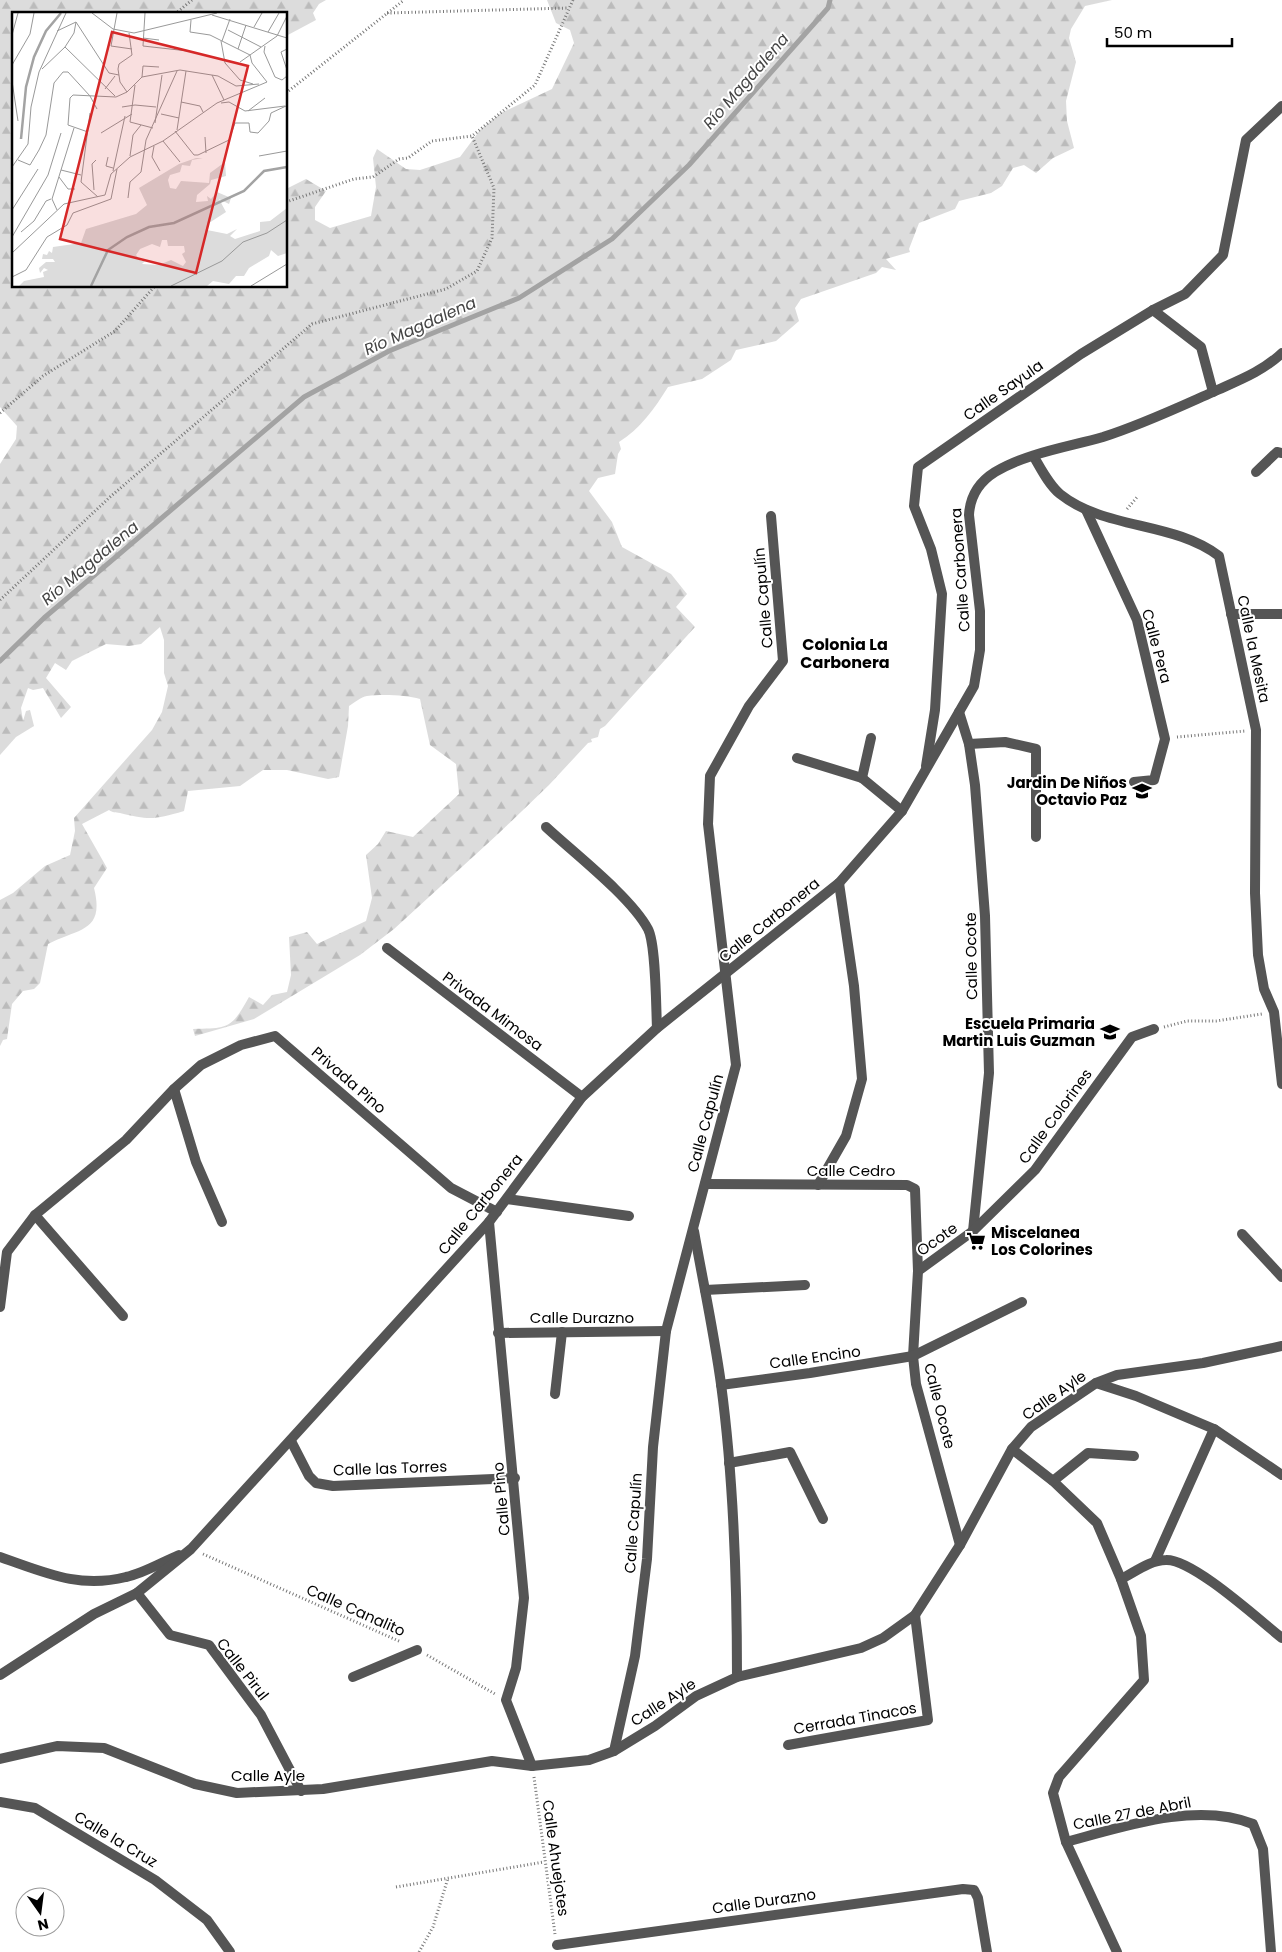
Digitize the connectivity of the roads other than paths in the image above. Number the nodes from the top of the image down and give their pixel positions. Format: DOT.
graph roads {
  1 [pos="1282,106"];
  2 [pos="1153,310"];
  3 [pos="1282,353"];
  4 [pos="1212,392"];
  5 [pos="1282,453"];
  6 [pos="1034,457"];
  7 [pos="1256,472"];
  8 [pos="1086,510"];
  9 [pos="771,516"];
  10 [pos="1231,614"];
  11 [pos="1282,614"];
  12 [pos="959,712"];
  13 [pos="871,738"];
  14 [pos="969,744"];
  15 [pos="797,758"];
  16 [pos="925,774"];
  17 [pos="862,778"];
  18 [pos="1134,782"];
  19 [pos="902,811"];
  20 [pos="546,827"];
  21 [pos="1036,836"];
  22 [pos="839,882"];
  23 [pos="387,948"];
  24 [pos="725,974"];
  25 [pos="1278,1012"];
  26 [pos="657,1028"];
  27 [pos="1154,1029"];
  28 [pos="1282,1084"];
  29 [pos="174,1089"];
  30 [pos="582,1097"];
  31 [pos="705,1184"];
  32 [pos="818,1185"];
  33 [pos="507,1199"];
  34 [pos="497,1212"];
  35 [pos="35,1215"];
  36 [pos="629,1216"];
  37 [pos="222,1222"];
  38 [pos="489,1222"];
  39 [pos="693,1228"];
  40 [pos="973,1232"];
  41 [pos="1242,1234"];
  42 [pos="918,1271"];
  43 [pos="1282,1277"];
  44 [pos="805,1285"];
  45 [pos="705,1290"];
  46 [pos="1022,1302"];
  47 [pos="0,1308"];
  48 [pos="123,1316"];
  49 [pos="666,1331"];
  50 [pos="562,1332"];
  51 [pos="498,1333"];
  52 [pos="1282,1346"];
  53 [pos="913,1356"];
  54 [pos="1096,1383"];
  55 [pos="721,1385"];
  56 [pos="555,1394"];
  57 [pos="1214,1429"];
  58 [pos="291,1441"];
  59 [pos="1012,1449"];
  60 [pos="1134,1456"];
  61 [pos="729,1463"];
  62 [pos="1282,1475"];
  63 [pos="515,1478"];
  64 [pos="1053,1481"];
  65 [pos="823,1519"];
  66 [pos="960,1545"];
  67 [pos="191,1549"];
  68 [pos="0,1557"];
  69 [pos="1155,1561"];
  70 [pos="1121,1579"];
  71 [pos="137,1593"];
  72 [pos="915,1615"];
  73 [pos="1282,1638"];
  74 [pos="417,1650"];
  75 [pos="0,1675"];
  76 [pos="352,1677"];
  77 [pos="737,1677"];
  78 [pos="788,1745"];
  79 [pos="614,1751"];
  80 [pos="0,1759"];
  81 [pos="532,1766"];
  82 [pos="302,1791"];
  83 [pos="0,1802"];
  84 [pos="1066,1842"];
  85 [pos="557,1945"];
  86 [pos="230,1952"];
  87 [pos="987,1952"];
  88 [pos="1117,1952"];
  89 [pos="1271,1952"];
  1 -- 2 [label="street, Calle Sayula"];
  2 -- 4 [label="street"];
  2 -- 16 [label="street, Calle Sayula"];
  3 -- 4 [label="street, Calle Carbonera"];
  4 -- 6 [label="street, Calle Carbonera"];
  5 -- 7 [label="street"];
  6 -- 8 [label="street, Calle la Mesita"];
  6 -- 12 [label="street, Calle Carbonera"];
  8 -- 10 [label="street, Calle la Mesita"];
  8 -- 18 [label="street, Calle Pera"];
  9 -- 24 [label="street, Calle Capulín"];
  10 -- 11 [label="street"];
  10 -- 25 [label="street, Calle la Mesita"];
  12 -- 14 [label="street, Calle Ocote"];
  12 -- 16 [label="street, Calle Carbonera"];
  13 -- 17 [label="street"];
  14 -- 21 [label="street"];
  14 -- 40 [label="street, Calle Ocote"];
  15 -- 17 [label="street"];
  16 -- 19 [label="street, Calle Carbonera"];
  17 -- 19 [label="street"];
  19 -- 22 [label="street, Calle Carbonera"];
  20 -- 26 [label="street"];
  22 -- 24 [label="street, Calle Carbonera"];
  22 -- 32 [label="street"];
  23 -- 30 [label="street, Privada Mimosa"];
  24 -- 26 [label="street, Calle Carbonera"];
  24 -- 31 [label="street, Calle Capulín"];
  25 -- 28 [label="street, Calle la Mesita"];
  26 -- 30 [label="street, Calle Carbonera"];
  27 -- 40 [label="street, Calle Colorines"];
  29 -- 34 [label="street, Privada Pino"];
  29 -- 35 [label="street"];
  29 -- 37 [label="street"];
  30 -- 33 [label="street, Calle Carbonera"];
  31 -- 32 [label="street, Calle Cedro"];
  31 -- 39 [label="street, Calle Capulín"];
  32 -- 42 [label="street, Calle Cedro"];
  33 -- 34 [label="street, Calle Carbonera"];
  33 -- 36 [label="street"];
  34 -- 38 [label="street, Calle Carbonera"];
  35 -- 47 [label="street"];
  35 -- 48 [label="street"];
  38 -- 51 [label="street, Calle Pino"];
  38 -- 58 [label="street, Calle Carbonera"];
  39 -- 45 [label="street"];
  39 -- 49 [label="street, Calle Capulín"];
  40 -- 42 [label="street, Ocote"];
  41 -- 43 [label="street"];
  42 -- 53 [label="street, Calle Ocote"];
  44 -- 45 [label="street"];
  45 -- 55 [label="street"];
  46 -- 53 [label="street, Calle Encino"];
  49 -- 50 [label="street, Calle Durazno"];
  49 -- 79 [label="street, Calle Capulín"];
  50 -- 51 [label="street, Calle Durazno"];
  50 -- 56 [label="street"];
  51 -- 63 [label="street, Calle Pino"];
  52 -- 54 [label="street, Calle Ayle"];
  53 -- 55 [label="street, Calle Encino"];
  53 -- 66 [label="street, Calle Ocote"];
  54 -- 57 [label="street"];
  54 -- 59 [label="street, Calle Ayle"];
  55 -- 61 [label="street"];
  57 -- 62 [label="street"];
  57 -- 69 [label="street"];
  58 -- 63 [label="street, Calle las Torres"];
  58 -- 67 [label="street, Calle Carbonera"];
  59 -- 64 [label="street"];
  59 -- 66 [label="street, Calle Ayle"];
  60 -- 64 [label="street"];
  61 -- 65 [label="street"];
  61 -- 77 [label="street"];
  63 -- 81 [label="street, Calle Pino"];
  64 -- 70 [label="street"];
  66 -- 72 [label="street, Calle Ayle"];
  67 -- 68 [label="street"];
  67 -- 71 [label="street, Calle Carbonera"];
  69 -- 70 [label="street"];
  69 -- 73 [label="street"];
  70 -- 84 [label="street"];
  71 -- 75 [label="street, Calle Carbonera"];
  71 -- 82 [label="street, Calle Pirul"];
  72 -- 77 [label="street, Calle Ayle"];
  72 -- 78 [label="street, Cerrada Tinacos"];
  74 -- 76 [label="street"];
  77 -- 79 [label="street, Calle Ayle"];
  79 -- 81 [label="street, Calle Ayle"];
  80 -- 82 [label="street, Calle Ayle"];
  81 -- 82 [label="street, Calle Ayle"];
  83 -- 86 [label="street, Calle la Cruz"];
  84 -- 88 [label="street"];
  84 -- 89 [label="street, Calle 27 de Abril"];
  85 -- 87 [label="street, Calle Durazno"];
}
